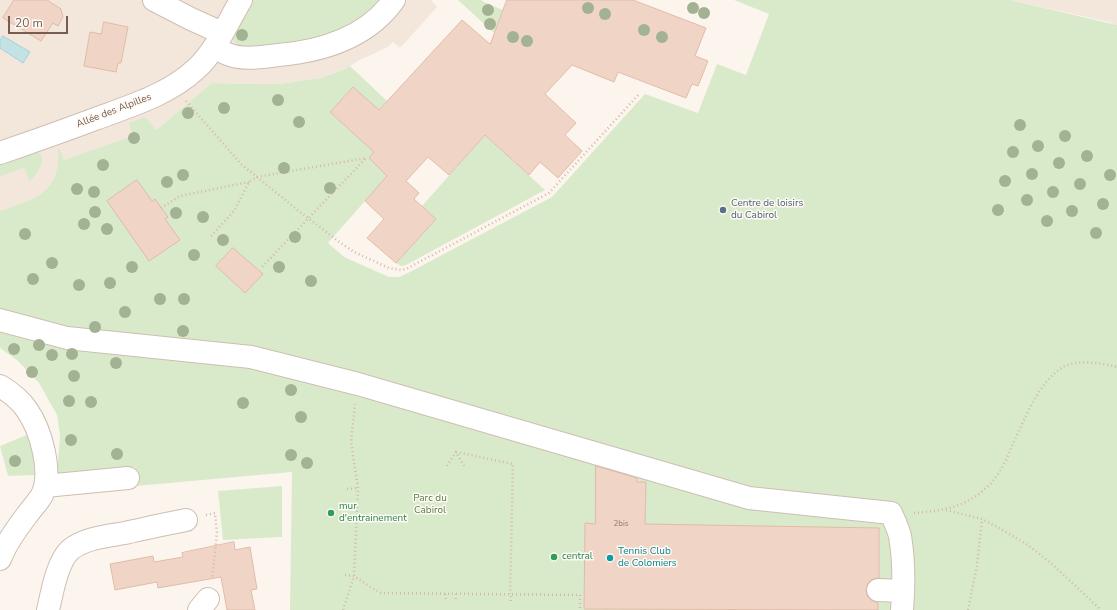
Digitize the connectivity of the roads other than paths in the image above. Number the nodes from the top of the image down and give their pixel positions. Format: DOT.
graph roads {
  1 [pos="154,0"];
  2 [pos="241,0"];
  3 [pos="394,0"];
  4 [pos="218,40"];
  5 [pos="0,154"];
  6 [pos="0,320"];
  7 [pos="0,386"];
  8 [pos="454,411"];
  9 [pos="590,462"];
  10 [pos="128,478"];
  11 [pos="45,486"];
  12 [pos="186,520"];
  13 [pos="0,559"];
  14 [pos="878,590"];
  15 [pos="903,600"];
  16 [pos="48,610"];
  1 -- 4 [label="street"];
  2 -- 4 [label="street, Allée des Alpilles"];
  3 -- 4 [label="street"];
  4 -- 5 [label="street, Allée des Alpilles"];
  6 -- 8 [label="street"];
  7 -- 11 [label="street"];
  8 -- 9 [label="street"];
  8 -- 15 [label="street"];
  10 -- 11 [label="street"];
  11 -- 13 [label="street"];
  12 -- 16 [label="street"];
  14 -- 15 [label="street"];
}
